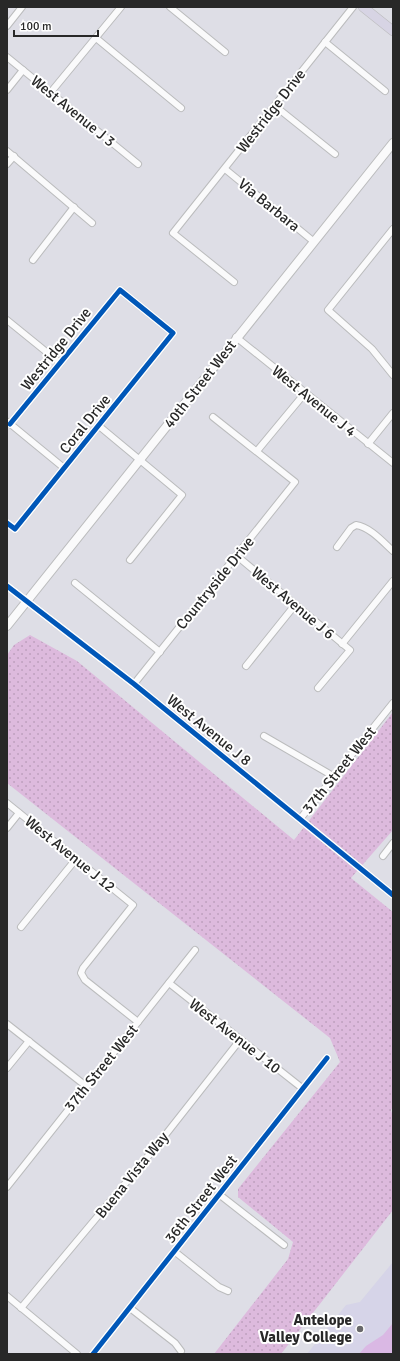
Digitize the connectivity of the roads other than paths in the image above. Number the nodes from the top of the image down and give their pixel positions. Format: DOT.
graph roads {
  1 [pos="22,7"];
  2 [pos="121,7"];
  3 [pos="170,7"];
  4 [pos="353,7"];
  5 [pos="363,7"];
  6 [pos="7,26"];
  7 [pos="393,31"];
  8 [pos="96,38"];
  9 [pos="325,42"];
  10 [pos="225,52"];
  11 [pos="7,57"];
  12 [pos="23,70"];
  13 [pos="7,90"];
  14 [pos="385,91"];
  15 [pos="50,92"];
  16 [pos="275,106"];
  17 [pos="180,108"];
  18 [pos="393,142"];
  19 [pos="7,151"];
  20 [pos="335,154"];
  21 [pos="14,156"];
  22 [pos="7,164"];
  23 [pos="138,164"];
  24 [pos="225,169"];
  25 [pos="74,207"];
  26 [pos="92,223"];
  27 [pos="393,229"];
  28 [pos="313,241"];
  29 [pos="33,260"];
  30 [pos="234,282"];
  31 [pos="120,290"];
  32 [pos="7,320"];
  33 [pos="236,337"];
  34 [pos="60,363"];
  35 [pos="393,375"];
  36 [pos="305,393"];
  37 [pos="393,413"];
  38 [pos="213,417"];
  39 [pos="9,422"];
  40 [pos="99,426"];
  41 [pos="368,444"];
  42 [pos="257,451"];
  43 [pos="141,460"];
  44 [pos="393,464"];
  45 [pos="64,468"];
  46 [pos="7,523"];
  47 [pos="337,547"];
  48 [pos="393,551"];
  49 [pos="236,556"];
  50 [pos="130,560"];
  51 [pos="393,581"];
  52 [pos="75,583"];
  53 [pos="7,586"];
  54 [pos="26,601"];
  55 [pos="295,605"];
  56 [pos="7,626"];
  57 [pos="342,644"];
  58 [pos="160,652"];
  59 [pos="246,666"];
  60 [pos="134,684"];
  61 [pos="318,688"];
  62 [pos="393,702"];
  63 [pos="264,736"];
  64 [pos="333,776"];
  65 [pos="7,803"];
  66 [pos="19,813"];
  67 [pos="300,819"];
  68 [pos="7,828"];
  69 [pos="393,843"];
  70 [pos="383,856"];
  71 [pos="76,859"];
  72 [pos="393,894"];
  73 [pos="21,927"];
  74 [pos="195,950"];
  75 [pos="169,983"];
  76 [pos="138,1022"];
  77 [pos="7,1024"];
  78 [pos="240,1040"];
  79 [pos="29,1041"];
  80 [pos="327,1058"];
  81 [pos="7,1068"];
  82 [pos="86,1086"];
  83 [pos="302,1088"];
  84 [pos="7,1187"];
  85 [pos="220,1195"];
  86 [pos="284,1245"];
  87 [pos="174,1252"];
  88 [pos="228,1291"];
  89 [pos="7,1296"];
  90 [pos="21,1308"];
  91 [pos="130,1308"];
  92 [pos="181,1352"];
  93 [pos="77,1354"];
  94 [pos="93,1354"];
  1 -- 6 [label="street"];
  2 -- 8 [label="street"];
  3 -- 10 [label="street"];
  4 -- 9 [label="street, Westridge Drive"];
  5 -- 7 [label="main road"];
  8 -- 15 [label="street"];
  8 -- 17 [label="street"];
  9 -- 14 [label="street"];
  9 -- 16 [label="street, Westridge Drive"];
  11 -- 12 [label="street, West Avenue J 3"];
  12 -- 13 [label="street"];
  12 -- 15 [label="street, West Avenue J 3"];
  15 -- 23 [label="street, West Avenue J 3"];
  16 -- 20 [label="street"];
  16 -- 24 [label="street, Westridge Drive"];
  18 -- 28 [label="main road, 40th Street West"];
  19 -- 21 [label="street"];
  21 -- 22 [label="street"];
  21 -- 25 [label="street"];
  24 -- 28 [label="street, Via Barbara"];
  24 -- 30 [label="street, Westridge Drive"];
  25 -- 26 [label="street"];
  25 -- 29 [label="street"];
  27 -- 35 [label="street"];
  28 -- 33 [label="main road, 40th Street West"];
  31 -- 34 [label="street, Westridge Drive"];
  31 -- 40 [label="street, Coral Drive"];
  32 -- 34 [label="street"];
  33 -- 36 [label="street, West Avenue J 4"];
  33 -- 43 [label="main road, 40th Street West"];
  34 -- 39 [label="street, Westridge Drive"];
  36 -- 41 [label="street, West Avenue J 4"];
  36 -- 42 [label="street"];
  37 -- 41 [label="street"];
  38 -- 42 [label="street"];
  39 -- 45 [label="street"];
  40 -- 43 [label="street"];
  40 -- 45 [label="street, Coral Drive"];
  41 -- 44 [label="street, West Avenue J 4"];
  42 -- 49 [label="street, Countryside Drive"];
  43 -- 50 [label="street"];
  43 -- 54 [label="main road, 40th Street West"];
  45 -- 46 [label="street, Coral Drive"];
  47 -- 48 [label="street"];
  49 -- 55 [label="street, West Avenue J 6"];
  49 -- 58 [label="street, Countryside Drive"];
  51 -- 57 [label="street"];
  52 -- 58 [label="street"];
  53 -- 54 [label="street, West Avenue J 8"];
  54 -- 56 [label="main road, 40th Street West"];
  54 -- 60 [label="street, West Avenue J 8"];
  55 -- 57 [label="street, West Avenue J 6"];
  55 -- 59 [label="street"];
  57 -- 61 [label="street, West Avenue J 6"];
  58 -- 60 [label="street, Countryside Drive"];
  60 -- 67 [label="street, West Avenue J 8"];
  62 -- 64 [label="street, 37th Street West"];
  63 -- 64 [label="street"];
  64 -- 67 [label="street, 37th Street West"];
  65 -- 66 [label="street, West Avenue J 12"];
  66 -- 68 [label="street"];
  66 -- 71 [label="street, West Avenue J 12"];
  67 -- 72 [label="street, West Avenue J 8"];
  69 -- 70 [label="street"];
  71 -- 73 [label="street"];
  71 -- 76 [label="street, West Avenue J 12"];
  74 -- 75 [label="street, 37th Street West"];
  75 -- 76 [label="street, 37th Street West"];
  75 -- 78 [label="street, West Avenue J 10"];
  76 -- 82 [label="street, 37th Street West"];
  77 -- 79 [label="street"];
  78 -- 83 [label="street, West Avenue J 10"];
  78 -- 90 [label="street, Buena Vista Way"];
  79 -- 81 [label="street"];
  79 -- 82 [label="street"];
  80 -- 83 [label="street, 36th Street West"];
  82 -- 84 [label="street, 37th Street West"];
  83 -- 85 [label="street, 36th Street West"];
  85 -- 86 [label="street"];
  85 -- 87 [label="street, 36th Street West"];
  87 -- 88 [label="street"];
  87 -- 91 [label="street, 36th Street West"];
  89 -- 90 [label="street"];
  90 -- 93 [label="street"];
  91 -- 92 [label="street"];
  91 -- 94 [label="street, 36th Street West"];
}
